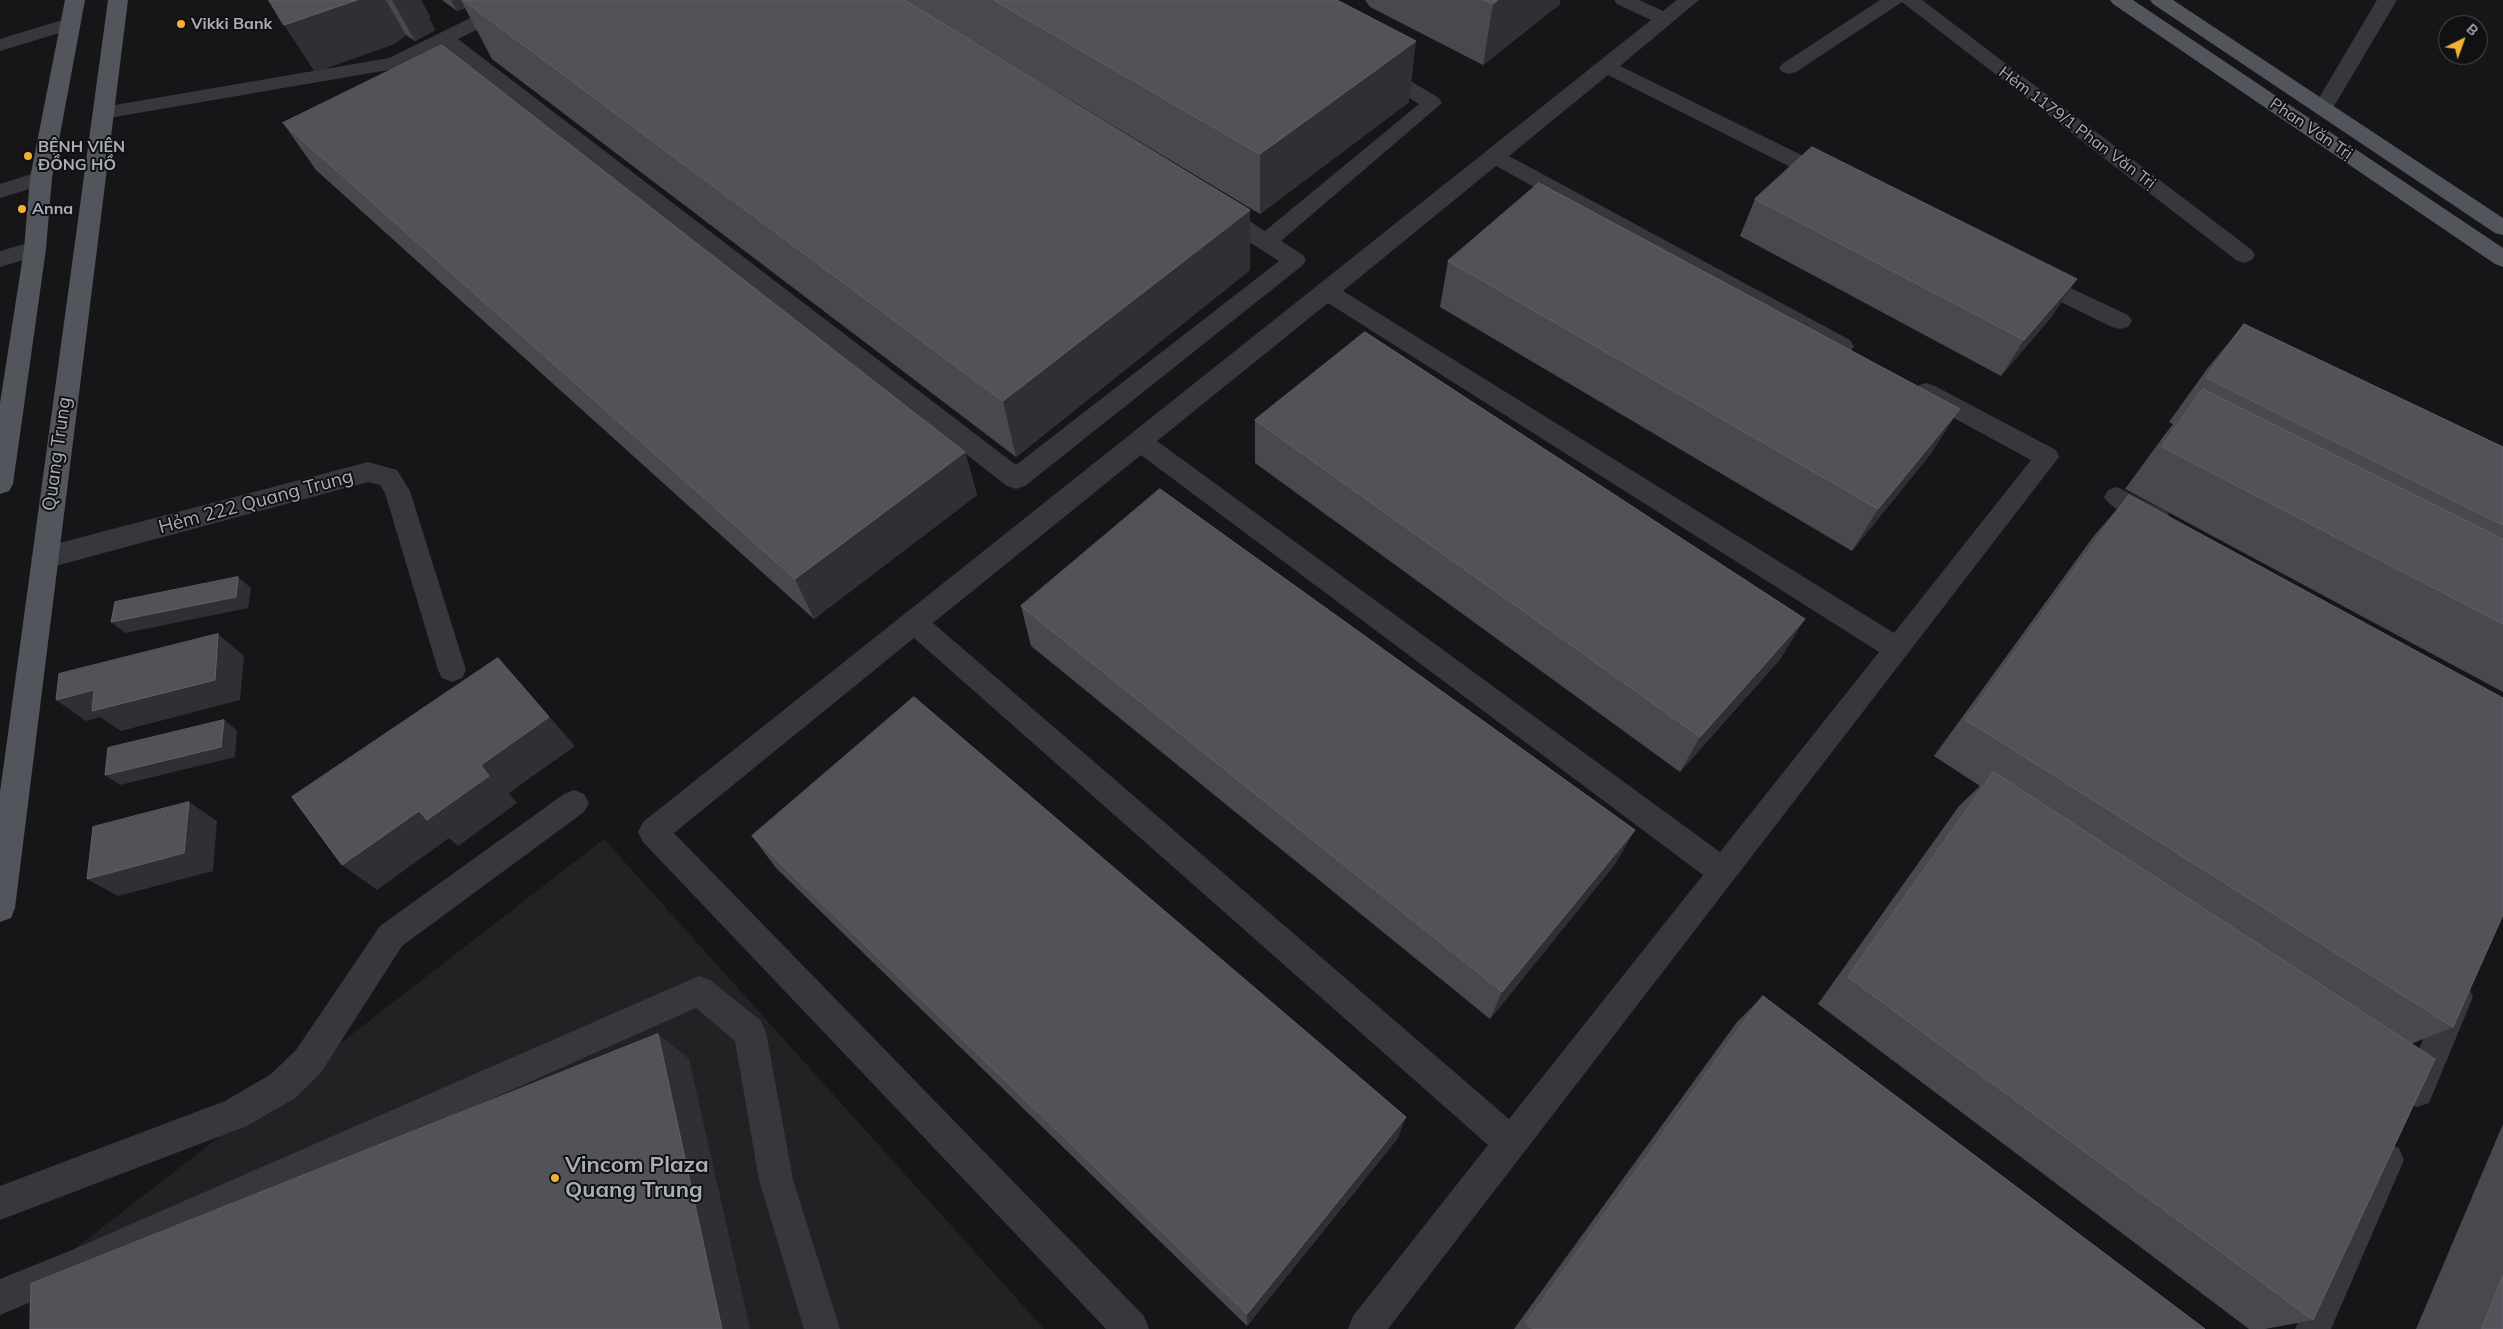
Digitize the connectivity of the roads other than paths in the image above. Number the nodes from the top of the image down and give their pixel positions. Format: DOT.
graph roads {
  1 [pos="75,0"];
  2 [pos="118,0"];
  3 [pos="522,0"];
  4 [pos="1624,0"];
  5 [pos="1689,0"];
  6 [pos="1893,0"];
  7 [pos="1910,0"];
  8 [pos="2120,0"];
  9 [pos="2160,0"];
  10 [pos="2387,0"];
  11 [pos="1664,19"];
  12 [pos="69,24"];
  13 [pos="444,38"];
  14 [pos="0,45"];
  15 [pos="1362,61"];
  16 [pos="1605,66"];
  17 [pos="1789,68"];
  18 [pos="2323,108"];
  19 [pos="103,113"];
  20 [pos="1493,156"];
  21 [pos="41,178"];
  22 [pos="1845,185"];
  23 [pos="0,191"];
  24 [pos="1198,200"];
  25 [pos="2503,228"];
  26 [pos="1266,242"];
  27 [pos="35,249"];
  28 [pos="2244,255"];
  29 [pos="0,259"];
  30 [pos="2503,259"];
  31 [pos="2014,268"];
  32 [pos="1326,291"];
  33 [pos="2120,321"];
  34 [pos="1865,358"];
  35 [pos="1908,382"];
  36 [pos="1140,441"];
  37 [pos="0,484"];
  38 [pos="2117,497"];
  39 [pos="2177,530"];
  40 [pos="44,558"];
  41 [pos="914,622"];
  42 [pos="1897,649"];
  43 [pos="452,670"];
  44 [pos="574,804"];
  45 [pos="1723,872"];
  46 [pos="0,908"];
  47 [pos="2467,974"];
  48 [pos="1511,1143"];
  49 [pos="0,1203"];
  50 [pos="81,1264"];
  51 [pos="0,1297"];
  52 [pos="81,1301"];
  53 [pos="822,1329"];
  54 [pos="1131,1329"];
  55 [pos="1366,1329"];
  56 [pos="2313,1329"];
  1 -- 12 [label="main road"];
  2 -- 19 [label="main road, Quang Trung"];
  3 -- 13 [label="street"];
  4 -- 11 [label="street"];
  5 -- 11 [label="street"];
  6 -- 17 [label="street"];
  7 -- 28 [label="street, Hẻm 1179/1 Phan Văn Trị"];
  8 -- 30 [label="main road, Phan Văn Trị"];
  9 -- 18 [label="main road, Phan Văn Trị"];
  10 -- 18 [label="street"];
  11 -- 16 [label="street"];
  12 -- 14 [label="street"];
  12 -- 21 [label="main road"];
  13 -- 19 [label="street"];
  13 -- 26 [label="street"];
  15 -- 26 [label="street"];
  16 -- 20 [label="street"];
  16 -- 22 [label="street"];
  18 -- 25 [label="main road, Phan Văn Trị"];
  19 -- 40 [label="main road, Quang Trung"];
  20 -- 32 [label="street"];
  20 -- 34 [label="street"];
  21 -- 23 [label="street"];
  21 -- 27 [label="main road"];
  24 -- 26 [label="street"];
  27 -- 29 [label="street"];
  27 -- 37 [label="main road"];
  31 -- 33 [label="street"];
  32 -- 36 [label="street"];
  32 -- 42 [label="street"];
  35 -- 42 [label="street"];
  36 -- 41 [label="street"];
  36 -- 45 [label="street"];
  38 -- 39 [label="street"];
  40 -- 43 [label="street, Hẻm 222 Quang Trung"];
  40 -- 46 [label="main road, Quang Trung"];
  41 -- 48 [label="street"];
  41 -- 54 [label="street"];
  42 -- 45 [label="street"];
  44 -- 49 [label="street"];
  45 -- 48 [label="street"];
  47 -- 56 [label="street"];
  48 -- 55 [label="street"];
  50 -- 51 [label="street"];
  50 -- 52 [label="street"];
  50 -- 53 [label="street"];
}
